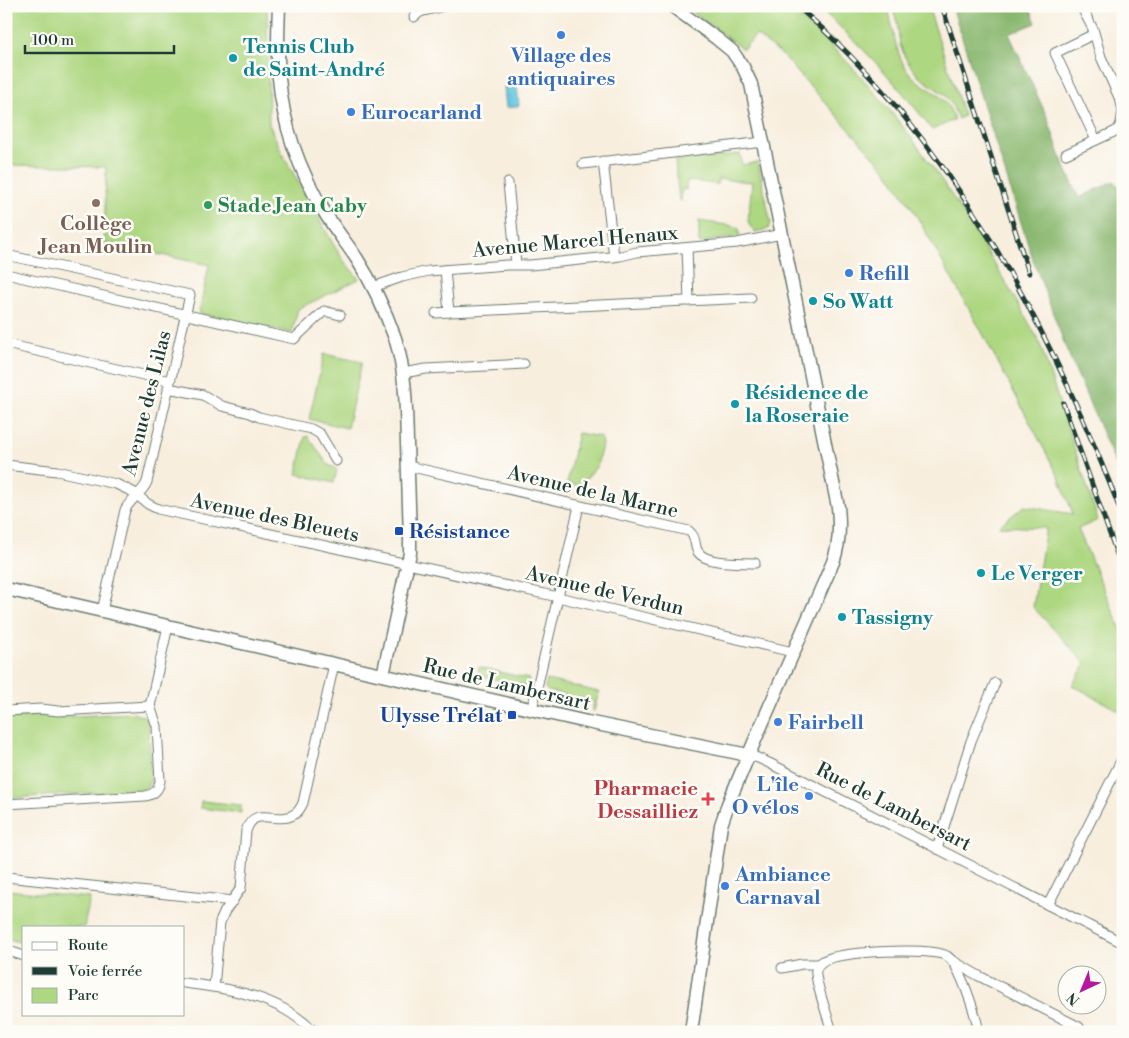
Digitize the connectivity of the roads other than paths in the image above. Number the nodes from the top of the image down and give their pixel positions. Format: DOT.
graph roads {
  1 [pos="279,6"];
  2 [pos="444,6"];
  3 [pos="672,6"];
  4 [pos="1081,6"];
  5 [pos="414,17"];
  6 [pos="1094,34"];
  7 [pos="1096,140"];
  8 [pos="763,142"];
  9 [pos="1066,154"];
  10 [pos="603,161"];
  11 [pos="583,164"];
  12 [pos="508,183"];
  13 [pos="782,234"];
  14 [pos="687,248"];
  15 [pos="6,255"];
  16 [pos="614,257"];
  17 [pos="516,264"];
  18 [pos="445,270"];
  19 [pos="6,274"];
  20 [pos="373,287"];
  21 [pos="751,298"];
  22 [pos="689,301"];
  23 [pos="436,312"];
  24 [pos="449,312"];
  25 [pos="186,314"];
  26 [pos="340,315"];
  27 [pos="6,344"];
  28 [pos="524,364"];
  29 [pos="403,373"];
  30 [pos="169,385"];
  31 [pos="336,461"];
  32 [pos="6,465"];
  33 [pos="408,466"];
  34 [pos="138,496"];
  35 [pos="579,506"];
  36 [pos="755,563"];
  37 [pos="408,564"];
  38 [pos="6,589"];
  39 [pos="558,597"];
  40 [pos="102,611"];
  41 [pos="168,626"];
  42 [pos="793,652"];
  43 [pos="334,664"];
  44 [pos="383,675"];
  45 [pos="995,683"];
  46 [pos="150,706"];
  47 [pos="532,709"];
  48 [pos="6,711"];
  49 [pos="748,755"];
  50 [pos="1123,757"];
  51 [pos="6,804"];
  52 [pos="937,849"];
  53 [pos="6,877"];
  54 [pos="233,901"];
  55 [pos="1048,905"];
  56 [pos="1123,942"];
  57 [pos="6,950"];
  58 [pos="22,955"];
  59 [pos="951,959"];
  60 [pos="818,964"];
  61 [pos="782,968"];
  62 [pos="185,983"];
  63 [pos="214,987"];
  64 [pos="1080,1027"];
  65 [pos="315,1032"];
  66 [pos="691,1032"];
  67 [pos="832,1032"];
  68 [pos="979,1032"];
  1 -- 20 [label="main road"];
  2 -- 5 [label="street"];
  3 -- 8 [label="main road"];
  4 -- 6 [label="street"];
  6 -- 7 [label="street"];
  6 -- 7 [label="street"];
  7 -- 9 [label="street"];
  8 -- 10 [label="street"];
  8 -- 13 [label="main road"];
  10 -- 11 [label="street"];
  10 -- 16 [label="street"];
  12 -- 17 [label="street"];
  13 -- 14 [label="street, Avenue Marcel Henaux"];
  13 -- 42 [label="main road"];
  14 -- 16 [label="street, Avenue Marcel Henaux"];
  14 -- 22 [label="street"];
  15 -- 25 [label="street"];
  16 -- 17 [label="street, Avenue Marcel Henaux"];
  17 -- 18 [label="street, Avenue Marcel Henaux"];
  18 -- 20 [label="street, Avenue Marcel Henaux"];
  18 -- 24 [label="street"];
  19 -- 25 [label="street, Avenue des Lilas"];
  20 -- 29 [label="main road"];
  21 -- 22 [label="street"];
  22 -- 24 [label="street"];
  23 -- 24 [label="street"];
  25 -- 26 [label="street, Avenue des Lilas"];
  25 -- 30 [label="street, Avenue des Lilas"];
  27 -- 30 [label="street"];
  28 -- 29 [label="street"];
  29 -- 33 [label="main road"];
  30 -- 31 [label="street"];
  30 -- 34 [label="street, Avenue des Lilas"];
  32 -- 34 [label="street, Avenue des Bleuets"];
  33 -- 35 [label="street, Avenue de la Marne"];
  33 -- 37 [label="main road"];
  34 -- 37 [label="street, Avenue des Bleuets"];
  34 -- 40 [label="street, Avenue des Lilas"];
  35 -- 36 [label="street, Avenue de la Marne"];
  35 -- 39 [label="street"];
  37 -- 39 [label="street, Avenue de Verdun"];
  37 -- 44 [label="main road"];
  38 -- 40 [label="main road, Rue de Lambersart"];
  39 -- 42 [label="street, Avenue de Verdun"];
  39 -- 47 [label="street"];
  40 -- 41 [label="main road, Rue de Lambersart"];
  41 -- 43 [label="main road, Rue de Lambersart"];
  41 -- 46 [label="street"];
  42 -- 49 [label="main road"];
  43 -- 44 [label="main road, Rue de Lambersart"];
  43 -- 54 [label="street"];
  44 -- 47 [label="main road, Rue de Lambersart"];
  45 -- 52 [label="street"];
  46 -- 48 [label="street"];
  46 -- 51 [label="street"];
  47 -- 49 [label="main road, Rue de Lambersart"];
  49 -- 52 [label="street, Rue de Lambersart"];
  49 -- 66 [label="main road"];
  50 -- 55 [label="street"];
  52 -- 55 [label="street, Rue de Lambersart"];
  53 -- 54 [label="street"];
  54 -- 63 [label="street"];
  55 -- 56 [label="street, Rue de Lambersart"];
  57 -- 58 [label="street"];
  59 -- 60 [label="street"];
  59 -- 64 [label="street"];
  59 -- 68 [label="street"];
  60 -- 61 [label="street"];
  60 -- 67 [label="street"];
  62 -- 63 [label="street"];
  63 -- 65 [label="street"];
}
